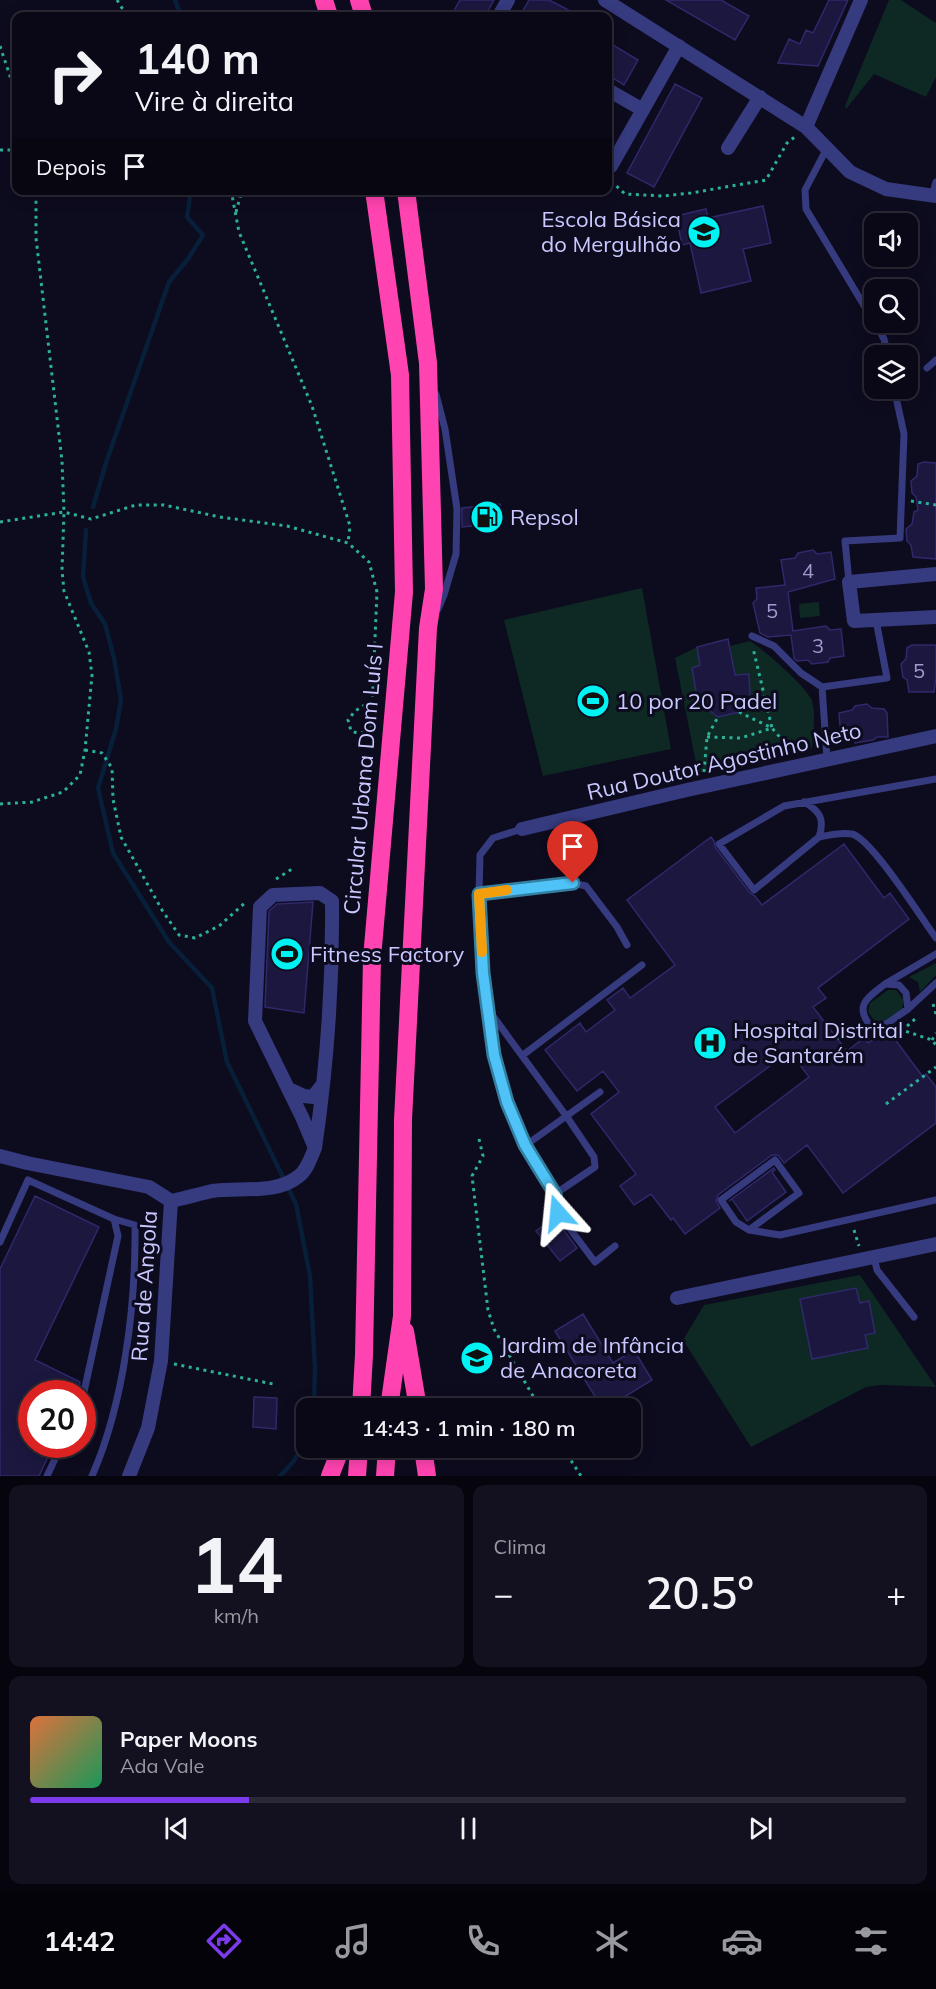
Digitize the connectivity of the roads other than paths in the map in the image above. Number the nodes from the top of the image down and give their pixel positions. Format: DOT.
graph roads {
  1 [pos="605,0"];
  2 [pos="861,0"];
  3 [pos="679,46"];
  4 [pos="612,92"];
  5 [pos="760,97"];
  6 [pos="643,110"];
  7 [pos="806,127"];
  8 [pos="728,148"];
  9 [pos="827,148"];
  10 [pos="612,164"];
  11 [pos="936,182"];
  12 [pos="375,195"];
  13 [pos="407,195"];
  14 [pos="934,196"];
  15 [pos="864,304"];
  16 [pos="936,360"];
  17 [pos="428,363"];
  18 [pos="927,368"];
  19 [pos="896,399"];
  20 [pos="936,574"];
  21 [pos="849,582"];
  22 [pos="936,618"];
  23 [pos="876,620"];
  24 [pos="429,628"];
  25 [pos="752,636"];
  26 [pos="822,687"];
  27 [pos="936,736"];
  28 [pos="827,759"];
  29 [pos="936,779"];
  30 [pos="804,802"];
  31 [pos="522,829"];
  32 [pos="819,837"];
  33 [pos="479,894"];
  34 [pos="936,938"];
  35 [pos="627,945"];
  36 [pos="936,954"];
  37 [pos="642,965"];
  38 [pos="936,983"];
  39 [pos="885,984"];
  40 [pos="909,1009"];
  41 [pos="489,1010"];
  42 [pos="523,1055"];
  43 [pos="323,1084"];
  44 [pos="288,1089"];
  45 [pos="600,1092"];
  46 [pos="567,1117"];
  47 [pos="525,1145"];
  48 [pos="315,1148"];
  49 [pos="0,1156"];
  50 [pos="27,1163"];
  51 [pos="28,1180"];
  52 [pos="555,1194"];
  53 [pos="936,1200"];
  54 [pos="171,1201"];
  55 [pos="114,1219"];
  56 [pos="749,1230"];
  57 [pos="0,1242"];
  58 [pos="936,1244"];
  59 [pos="615,1246"];
  60 [pos="868,1258"];
  61 [pos="677,1298"];
  62 [pos="402,1316"];
  63 [pos="914,1317"];
  64 [pos="364,1355"];
  65 [pos="87,1380"];
  66 [pos="353,1398"];
  67 [pos="362,1398"];
  68 [pos="390,1398"];
  69 [pos="416,1398"];
  70 [pos="55,1458"];
  71 [pos="337,1458"];
  72 [pos="358,1458"];
  73 [pos="386,1458"];
  74 [pos="424,1458"];
  75 [pos="47,1476"];
  76 [pos="92,1476"];
  77 [pos="129,1476"];
  78 [pos="330,1476"];
  79 [pos="357,1476"];
  80 [pos="385,1476"];
  81 [pos="427,1476"];
  1 -- 3 [label="street"];
  2 -- 7 [label="street"];
  3 -- 5 [label="street"];
  3 -- 6 [label="street"];
  4 -- 6 [label="street"];
  5 -- 7 [label="street"];
  5 -- 8 [label="street"];
  6 -- 10 [label="street"];
  7 -- 9 [label="street"];
  9 -- 14 [label="street"];
  9 -- 15 [label="lane"];
  11 -- 14 [label="lane"];
  12 -- 64 [label="highway, Circular Urbana Dom Luís I"];
  13 -- 17 [label="highway"];
  16 -- 18 [label="lane"];
  17 -- 24 [label="highway"];
  17 -- 24 [label="lane"];
  19 -- 21 [label="lane"];
  20 -- 21 [label="street"];
  21 -- 23 [label="street"];
  22 -- 23 [label="street"];
  23 -- 26 [label="lane"];
  24 -- 62 [label="highway"];
  25 -- 26 [label="lane"];
  26 -- 28 [label="lane"];
  27 -- 28 [label="street, Rua Doutor Agostinho Neto"];
  28 -- 31 [label="street, Rua Doutor Agostinho Neto"];
  29 -- 30 [label="lane"];
  30 -- 32 [label="lane"];
  30 -- 32 [label="lane"];
  31 -- 33 [label="lane"];
  32 -- 34 [label="lane"];
  33 -- 35 [label="lane"];
  33 -- 41 [label="lane"];
  36 -- 39 [label="lane"];
  37 -- 42 [label="lane"];
  38 -- 40 [label="lane"];
  39 -- 40 [label="lane"];
  39 -- 40 [label="lane"];
  41 -- 42 [label="lane"];
  41 -- 47 [label="lane"];
  42 -- 46 [label="lane"];
  43 -- 44 [label="street"];
  43 -- 44 [label="street"];
  43 -- 48 [label="street"];
  44 -- 48 [label="street"];
  45 -- 46 [label="lane"];
  46 -- 47 [label="lane"];
  46 -- 52 [label="lane"];
  47 -- 52 [label="lane"];
  48 -- 54 [label="street"];
  49 -- 50 [label="street, Rua de Angola"];
  50 -- 51 [label="lane"];
  50 -- 54 [label="street, Rua de Angola"];
  51 -- 55 [label="lane"];
  51 -- 57 [label="lane"];
  52 -- 59 [label="lane"];
  53 -- 56 [label="lane"];
  54 -- 77 [label="street, Rua de Angola"];
  55 -- 65 [label="lane"];
  55 -- 76 [label="lane"];
  56 -- 56 [label="lane"];
  58 -- 60 [label="street"];
  60 -- 61 [label="street"];
  60 -- 63 [label="lane"];
  62 -- 68 [label="highway"];
  62 -- 69 [label="highway"];
  64 -- 66 [label="highway"];
  64 -- 67 [label="highway, Circular Urbana Dom Luís I"];
  70 -- 75 [label="lane"];
  71 -- 78 [label="highway"];
  72 -- 79 [label="highway"];
  73 -- 80 [label="highway"];
  74 -- 81 [label="highway"];
}
